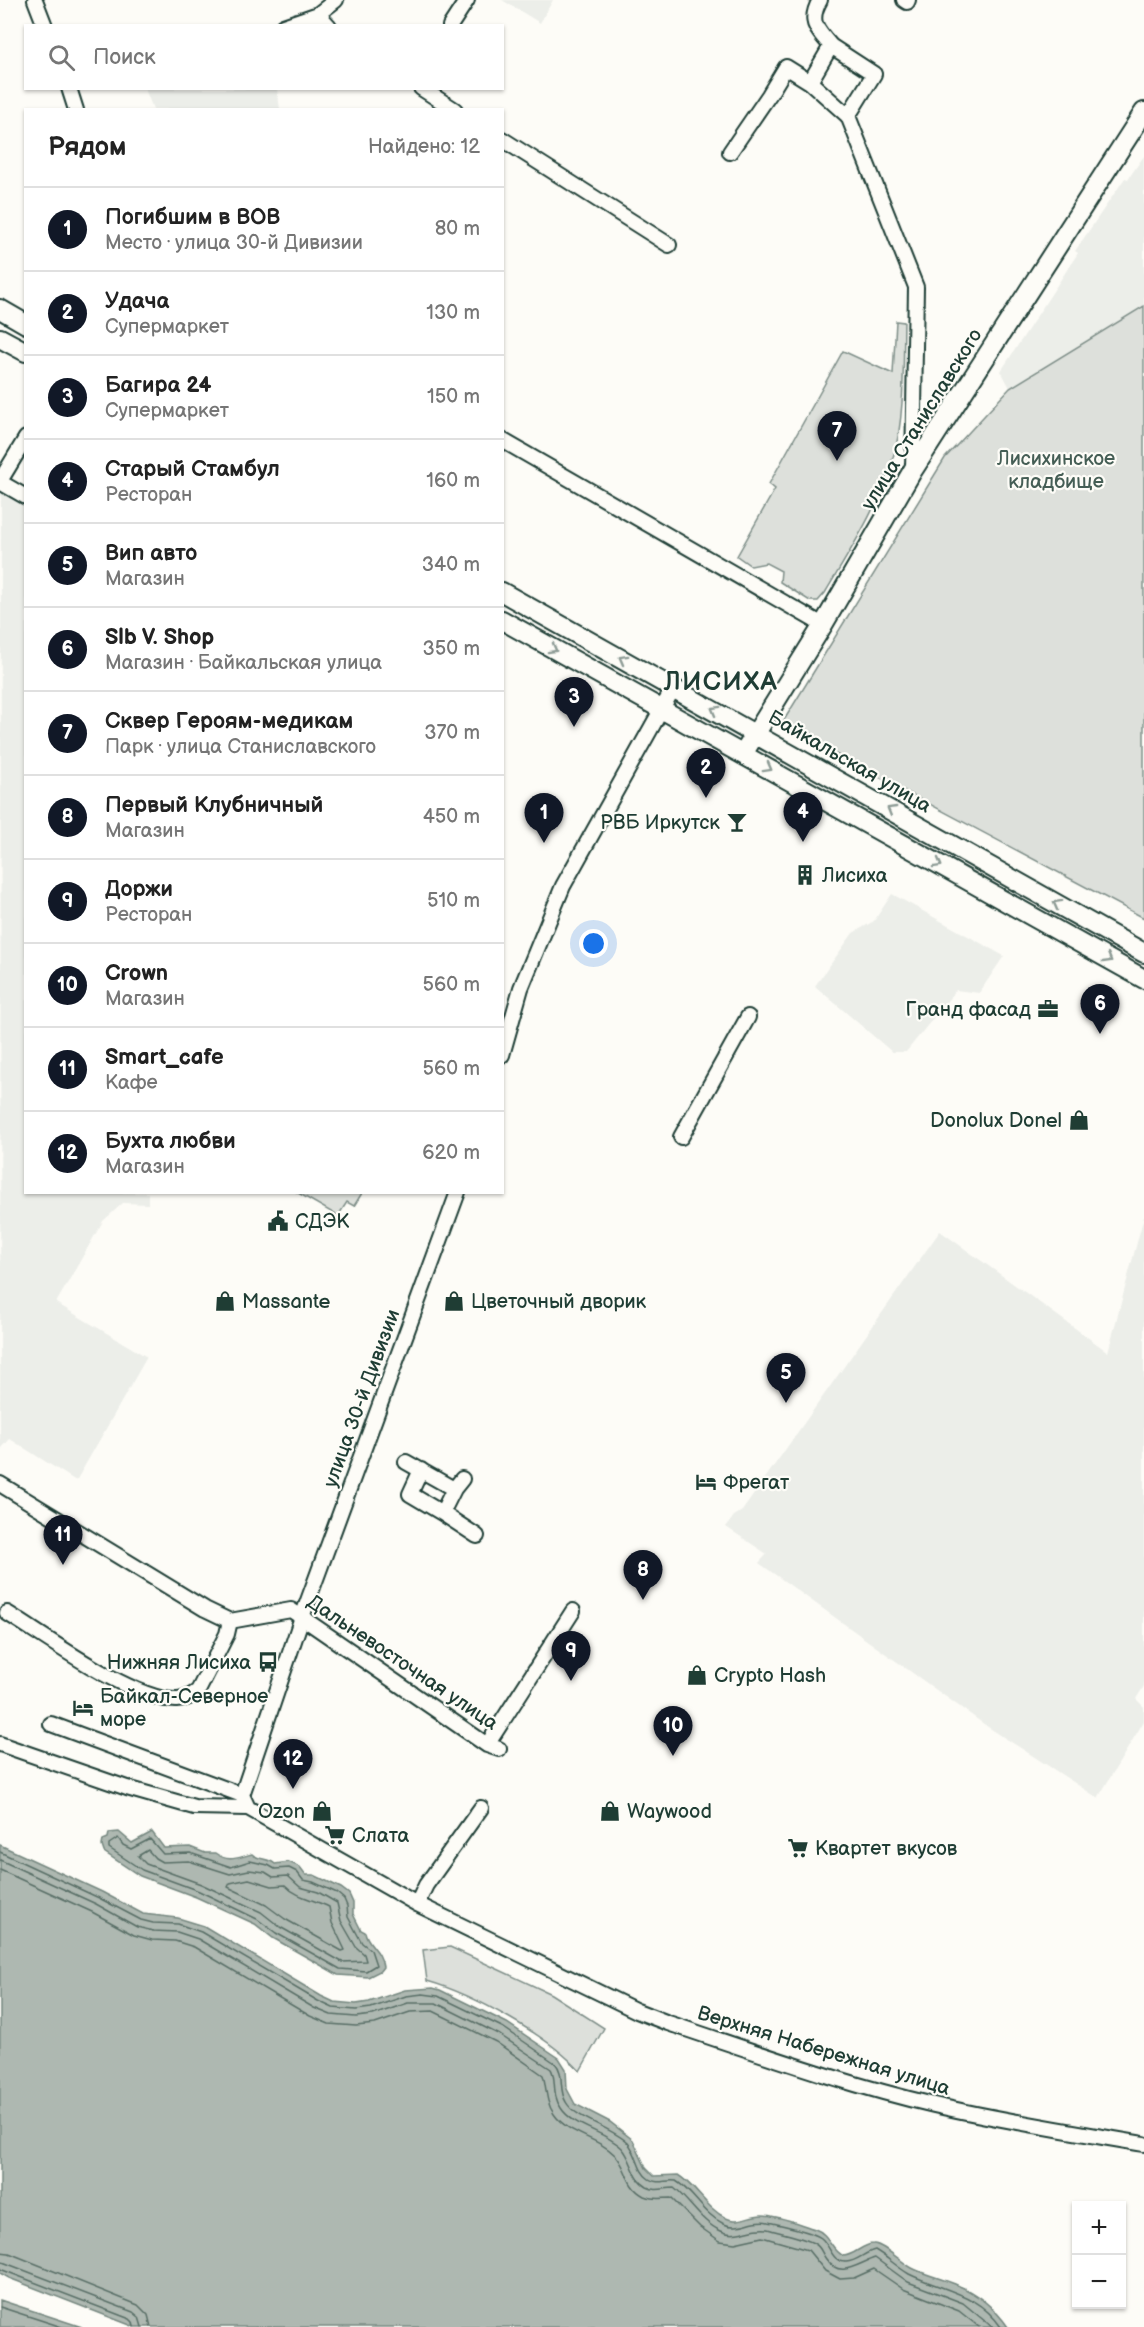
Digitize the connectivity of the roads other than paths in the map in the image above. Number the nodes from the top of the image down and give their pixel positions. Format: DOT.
graph roads {
  1 [pos="35,0"];
  2 [pos="336,0"];
  3 [pos="467,0"];
  4 [pos="820,0"];
  5 [pos="318,14"];
  6 [pos="44,24"];
  7 [pos="289,24"];
  8 [pos="327,24"];
  9 [pos="451,24"];
  10 [pos="831,46"];
  11 [pos="810,82"];
  12 [pos="70,90"];
  13 [pos="424,90"];
  14 [pos="75,108"];
  15 [pos="452,108"];
  16 [pos="1144,112"];
  17 [pos="848,116"];
  18 [pos="504,140"];
  19 [pos="730,152"];
  20 [pos="669,245"];
  21 [pos="0,309"];
  22 [pos="24,323"];
  23 [pos="0,338"];
  24 [pos="24,351"];
  25 [pos="24,441"];
  26 [pos="504,441"];
  27 [pos="913,470"];
  28 [pos="0,482"];
  29 [pos="24,496"];
  30 [pos="504,593"];
  31 [pos="504,621"];
  32 [pos="822,625"];
  33 [pos="674,687"];
  34 [pos="662,710"];
  35 [pos="755,733"];
  36 [pos="743,754"];
  37 [pos="1144,953"];
  38 [pos="1144,980"];
  39 [pos="748,1017"];
  40 [pos="504,1048"];
  41 [pos="681,1137"];
  42 [pos="458,1194"];
  43 [pos="406,1462"];
  44 [pos="421,1470"];
  45 [pos="0,1484"];
  46 [pos="442,1513"];
  47 [pos="477,1536"];
  48 [pos="573,1611"];
  49 [pos="7,1613"];
  50 [pos="302,1617"];
  51 [pos="230,1621"];
  52 [pos="51,1724"];
  53 [pos="0,1744"];
  54 [pos="245,1802"];
  55 [pos="481,1808"];
  56 [pos="417,1904"];
  57 [pos="1144,2144"];
  1 -- 6 [label="street"];
  2 -- 5 [label="street"];
  3 -- 9 [label="street"];
  4 -- 10 [label="street"];
  5 -- 7 [label="street"];
  5 -- 8 [label="street"];
  10 -- 11 [label="street"];
  10 -- 17 [label="street"];
  11 -- 17 [label="street"];
  11 -- 19 [label="street"];
  12 -- 14 [label="street"];
  13 -- 15 [label="street"];
  16 -- 27 [label="main road, улица Станиславского"];
  17 -- 27 [label="street"];
  18 -- 20 [label="street"];
  21 -- 22 [label="main road"];
  23 -- 24 [label="main road"];
  25 -- 28 [label="street"];
  26 -- 32 [label="street"];
  27 -- 32 [label="main road, улица Станиславского"];
  28 -- 29 [label="street"];
  33 -- 30 [label="main road, Байкальская улица, one-way"];
  31 -- 34 [label="main road, one-way"];
  32 -- 35 [label="main road, улица Станиславского"];
  33 -- 34 [label="street"];
  35 -- 33 [label="main road, Байкальская улица, one-way"];
  34 -- 36 [label="main road"];
  34 -- 40 [label="street"];
  35 -- 36 [label="main road, улица Станиславского"];
  37 -- 35 [label="main road, Байкальская улица, one-way"];
  36 -- 38 [label="main road, one-way"];
  39 -- 41 [label="street"];
  42 -- 50 [label="street, улица 30-й Дивизии"];
  43 -- 44 [label="street"];
  44 -- 46 [label="street"];
  44 -- 46 [label="street"];
  45 -- 51 [label="street"];
  46 -- 47 [label="street"];
  48 -- 50 [label="street, Дальневосточная улица"];
  49 -- 51 [label="street"];
  50 -- 51 [label="street, Дальневосточная улица"];
  50 -- 54 [label="street, улица 30-й Дивизии"];
  52 -- 54 [label="street, Верхняя Набережная улица"];
  53 -- 54 [label="street"];
  54 -- 56 [label="street, Верхняя Набережная улица"];
  55 -- 56 [label="street"];
  56 -- 57 [label="street, Верхняя Набережная улица"];
}
